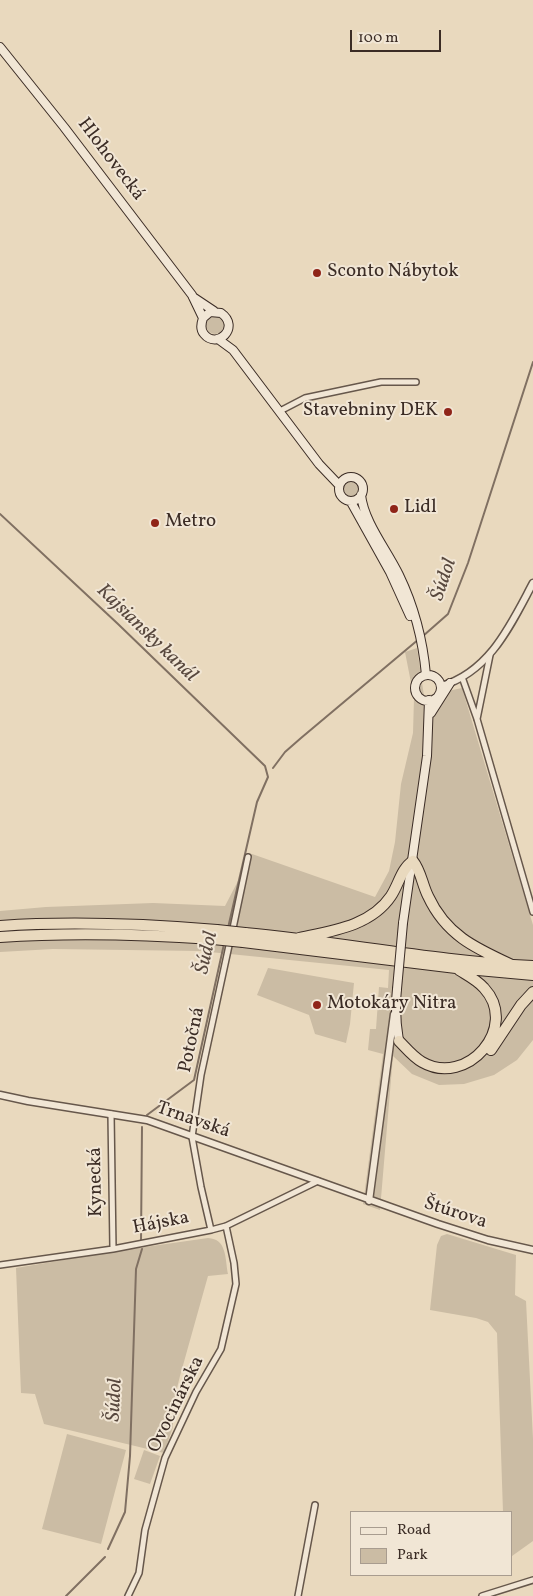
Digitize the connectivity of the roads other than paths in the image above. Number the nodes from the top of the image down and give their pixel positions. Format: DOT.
graph roads {
  1 [pos="0,47"];
  2 [pos="192,295"];
  3 [pos="214,311"];
  4 [pos="203,318"];
  5 [pos="227,333"];
  6 [pos="218,339"];
  7 [pos="233,350"];
  8 [pos="416,382"];
  9 [pos="280,411"];
  10 [pos="319,464"];
  11 [pos="345,478"];
  12 [pos="339,485"];
  13 [pos="361,495"];
  14 [pos="350,502"];
  15 [pos="533,583"];
  16 [pos="419,633"];
  17 [pos="490,655"];
  18 [pos="426,675"];
  19 [pos="462,677"];
  20 [pos="450,683"];
  21 [pos="441,686"];
  22 [pos="430,700"];
  23 [pos="430,714"];
  24 [pos="477,719"];
  25 [pos="248,858"];
  26 [pos="413,860"];
  27 [pos="533,912"];
  28 [pos="0,926"];
  29 [pos="215,934"];
  30 [pos="0,937"];
  31 [pos="244,937"];
  32 [pos="299,938"];
  33 [pos="512,965"];
  34 [pos="533,966"];
  35 [pos="456,968"];
  36 [pos="533,975"];
  37 [pos="533,992"];
  38 [pos="395,1004"];
  39 [pos="399,1041"];
  40 [pos="390,1046"];
  41 [pos="0,1095"];
  42 [pos="111,1114"];
  43 [pos="192,1137"];
  44 [pos="318,1181"];
  45 [pos="369,1201"];
  46 [pos="226,1226"];
  47 [pos="211,1230"];
  48 [pos="113,1249"];
  49 [pos="533,1250"];
  50 [pos="0,1265"];
  51 [pos="315,1505"];
  52 [pos="533,1580"];
  53 [pos="128,1596"];
  54 [pos="298,1596"];
  55 [pos="482,1596"];
  1 -- 2 [label="main road, Hlohovecká"];
  2 -- 3 [label="main road, Hlohovecká"];
  2 -- 4 [label="main road, Hlohovecká"];
  3 -- 4 [label="main road"];
  3 -- 5 [label="main road, Hlohovecká"];
  4 -- 6 [label="main road, Hlohovecká"];
  5 -- 6 [label="main road"];
  5 -- 7 [label="main road, Hlohovecká"];
  6 -- 7 [label="main road, Hlohovecká"];
  7 -- 9 [label="main road, Hlohovecká"];
  8 -- 9 [label="street"];
  9 -- 10 [label="main road, Hlohovecká"];
  10 -- 11 [label="main road, Hlohovecká"];
  10 -- 12 [label="main road, Hlohovecká"];
  11 -- 12 [label="main road"];
  11 -- 13 [label="main road"];
  12 -- 14 [label="main road"];
  13 -- 14 [label="main road"];
  13 -- 16 [label="main road"];
  14 -- 16 [label="main road"];
  15 -- 17 [label="street"];
  16 -- 18 [label="main road"];
  17 -- 19 [label="street"];
  17 -- 24 [label="street"];
  18 -- 21 [label="main road"];
  18 -- 22 [label="main road"];
  19 -- 20 [label="street"];
  19 -- 24 [label="street"];
  20 -- 21 [label="street"];
  20 -- 23 [label="main road"];
  21 -- 22 [label="main road"];
  22 -- 23 [label="main road"];
  23 -- 26 [label="main road"];
  24 -- 27 [label="street"];
  25 -- 43 [label="street, Potočná"];
  26 -- 32 [label="highway"];
  26 -- 33 [label="highway"];
  26 -- 38 [label="main road, bridge"];
  28 -- 29 [label="highway"];
  29 -- 30 [label="highway"];
  29 -- 31 [label="highway, bridge"];
  31 -- 32 [label="highway"];
  31 -- 35 [label="highway"];
  32 -- 33 [label="highway"];
  33 -- 34 [label="highway"];
  35 -- 36 [label="highway"];
  35 -- 39 [label="highway"];
  37 -- 39 [label="highway"];
  38 -- 39 [label="main road"];
  38 -- 40 [label="street"];
  39 -- 40 [label="street"];
  40 -- 45 [label="street"];
  41 -- 42 [label="street, Trnavská"];
  42 -- 43 [label="street, Trnavská"];
  42 -- 48 [label="street, Kynecká"];
  43 -- 44 [label="street, Trnavská"];
  43 -- 47 [label="street, Potočná"];
  44 -- 45 [label="street, Trnavská"];
  44 -- 46 [label="street, Hájska"];
  45 -- 49 [label="street, Štúrova"];
  46 -- 47 [label="street, Hájska"];
  46 -- 53 [label="street, Ovocinárska"];
  47 -- 48 [label="street, Hájska"];
  48 -- 50 [label="street, Hájska"];
  51 -- 54 [label="street"];
  52 -- 55 [label="street"];
}
